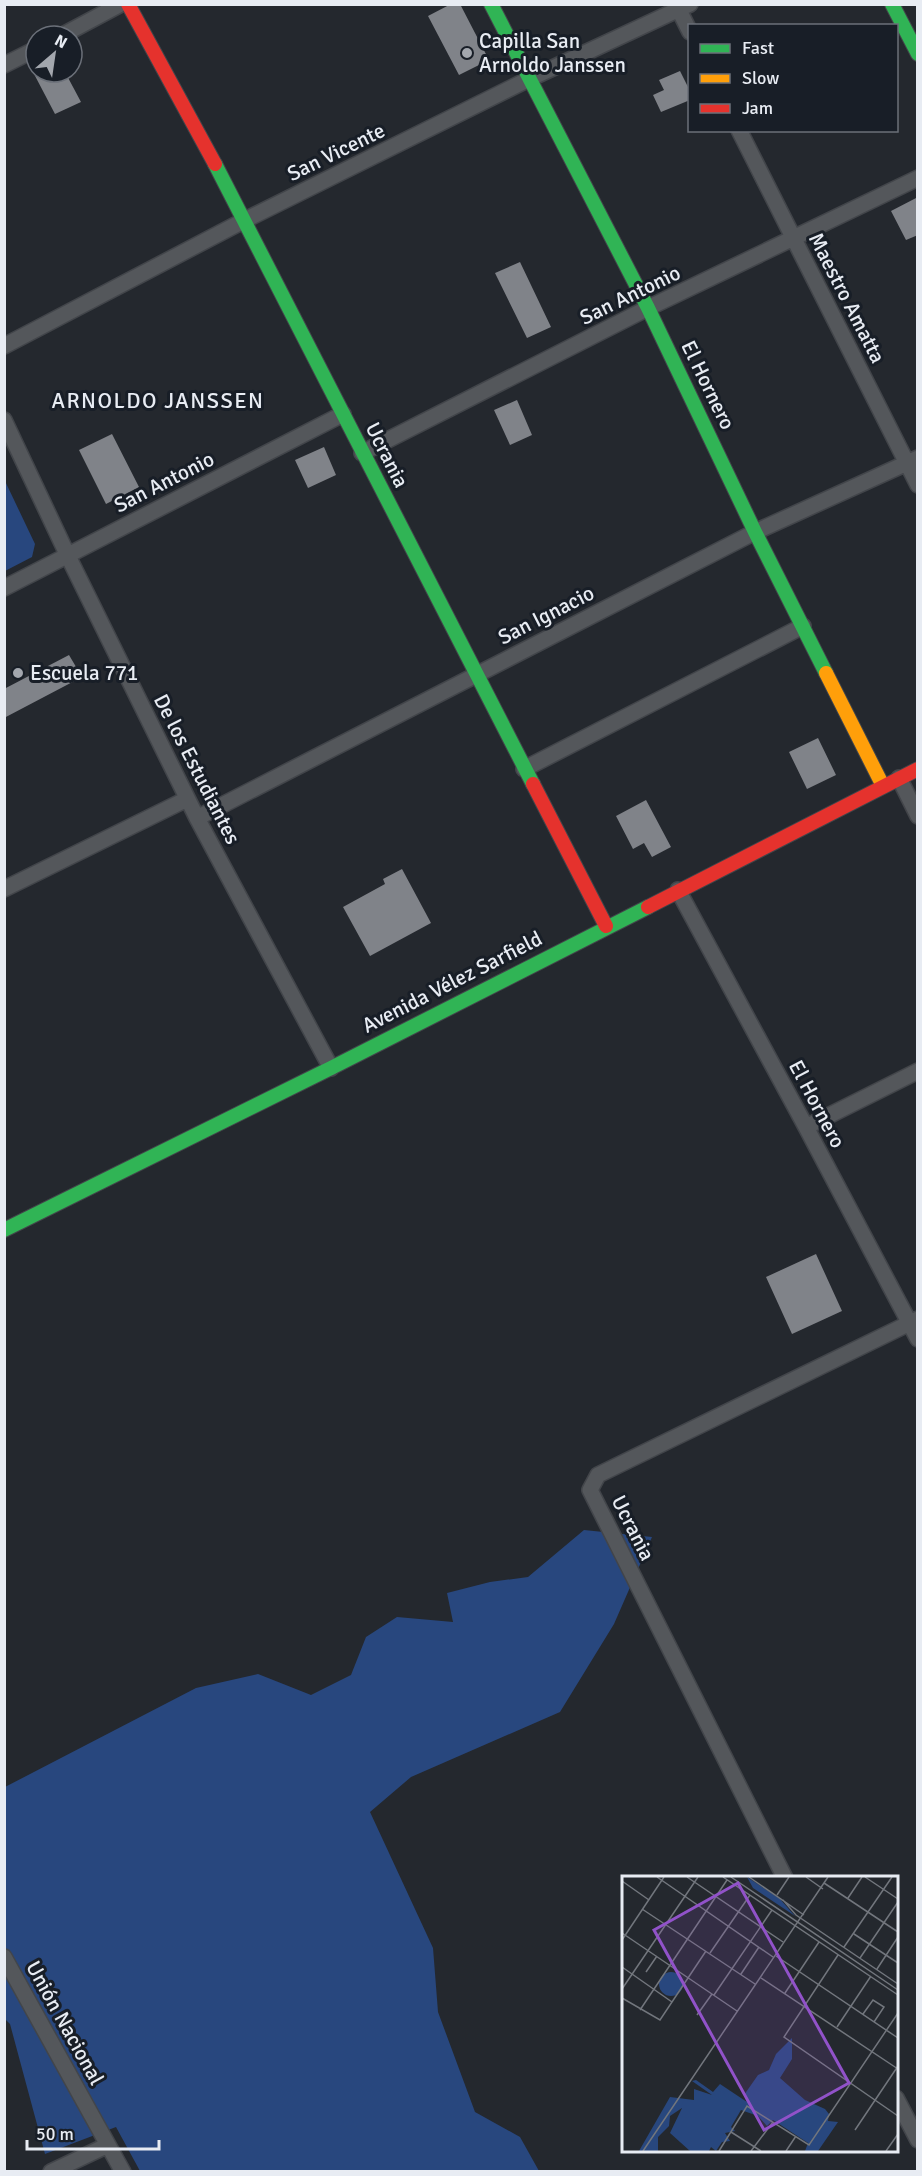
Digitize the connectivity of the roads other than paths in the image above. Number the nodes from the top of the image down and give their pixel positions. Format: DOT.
graph roads {
  1 [pos="121,4"];
  2 [pos="128,4"];
  3 [pos="491,4"];
  4 [pos="892,4"];
  5 [pos="682,7"];
  6 [pos="84,24"];
  7 [pos="688,26"];
  8 [pos="918,54"];
  9 [pos="24,55"];
  10 [pos="4,65"];
  11 [pos="529,79"];
  12 [pos="740,132"];
  13 [pos="918,178"];
  14 [pos="245,220"];
  15 [pos="793,239"];
  16 [pos="648,308"];
  17 [pos="4,346"];
  18 [pos="343,414"];
  19 [pos="4,420"];
  20 [pos="362,453"];
  21 [pos="912,460"];
  22 [pos="918,485"];
  23 [pos="755,532"];
  24 [pos="68,556"];
  25 [pos="4,588"];
  26 [pos="803,626"];
  27 [pos="477,674"];
  28 [pos="524,769"];
  29 [pos="918,769"];
  30 [pos="898,778"];
  31 [pos="883,786"];
  32 [pos="187,799"];
  33 [pos="918,816"];
  34 [pos="197,818"];
  35 [pos="4,890"];
  36 [pos="678,890"];
  37 [pos="606,927"];
  38 [pos="331,1068"];
  39 [pos="918,1071"];
  40 [pos="806,1127"];
  41 [pos="4,1230"];
  42 [pos="914,1322"];
  43 [pos="918,1339"];
  44 [pos="784,1876"];
  45 [pos="4,1957"];
  46 [pos="898,2100"];
  47 [pos="918,2140"];
  48 [pos="108,2145"];
  49 [pos="51,2172"];
  50 [pos="123,2172"];
  1 -- 6 [label="street"];
  2 -- 14 [label="street, Ucrania"];
  3 -- 11 [label="street, El Hornero"];
  4 -- 8 [label="street"];
  5 -- 7 [label="street"];
  5 -- 11 [label="street, San Vicente"];
  9 -- 10 [label="street"];
  11 -- 14 [label="street, San Vicente"];
  11 -- 16 [label="street, El Hornero"];
  12 -- 15 [label="street, Maestro Amatta"];
  13 -- 15 [label="street, San Antonio"];
  14 -- 17 [label="street, San Vicente"];
  14 -- 18 [label="street, Ucrania"];
  15 -- 16 [label="street, San Antonio"];
  15 -- 21 [label="street, Maestro Amatta"];
  16 -- 20 [label="street, San Antonio"];
  16 -- 23 [label="street, El Hornero"];
  18 -- 20 [label="street, Ucrania"];
  18 -- 24 [label="street, San Antonio"];
  19 -- 24 [label="street, De los Estudiantes"];
  20 -- 27 [label="street, Ucrania"];
  21 -- 22 [label="street, Maestro Amatta"];
  21 -- 23 [label="street, San Ignacio"];
  23 -- 26 [label="street, El Hornero"];
  23 -- 27 [label="street, San Ignacio"];
  24 -- 25 [label="street, San Antonio"];
  24 -- 32 [label="street, De los Estudiantes"];
  26 -- 28 [label="street"];
  26 -- 31 [label="street, El Hornero"];
  27 -- 28 [label="street, Ucrania"];
  27 -- 34 [label="street, San Ignacio"];
  28 -- 37 [label="street, Ucrania"];
  29 -- 30 [label="street, Avenida Vélez Sarfield"];
  30 -- 31 [label="street, Avenida Vélez Sarfield"];
  30 -- 33 [label="street"];
  31 -- 36 [label="street, Avenida Vélez Sarfield"];
  32 -- 34 [label="street, De los Estudiantes"];
  32 -- 35 [label="street"];
  34 -- 38 [label="street, De los Estudiantes"];
  36 -- 37 [label="street, Avenida Vélez Sarfield"];
  36 -- 40 [label="street, El Hornero"];
  37 -- 38 [label="street, Avenida Vélez Sarfield"];
  38 -- 41 [label="street, Avenida Vélez Sarfield"];
  39 -- 40 [label="street"];
  40 -- 42 [label="street, El Hornero"];
  42 -- 43 [label="street, El Hornero"];
  42 -- 44 [label="street, Ucrania"];
  45 -- 48 [label="street, Unión Nacional"];
  46 -- 47 [label="street"];
  48 -- 49 [label="street"];
  48 -- 50 [label="street, Unión Nacional"];
}
